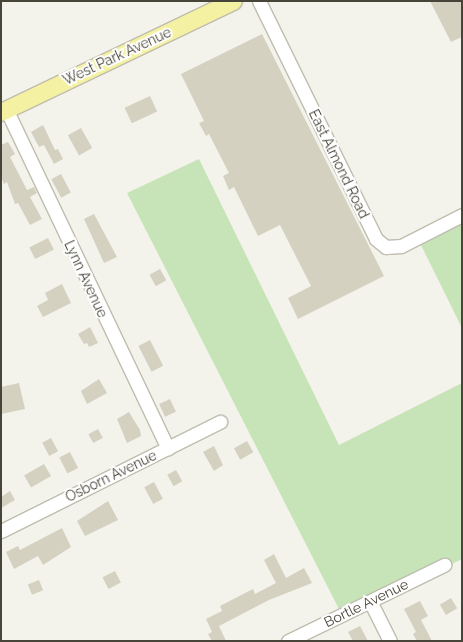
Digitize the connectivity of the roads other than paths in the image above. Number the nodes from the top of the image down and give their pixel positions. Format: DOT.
graph roads {
  1 [pos="233,1"];
  2 [pos="259,1"];
  3 [pos="3,110"];
  4 [pos="462,215"];
  5 [pos="220,422"];
  6 [pos="168,448"];
  7 [pos="1,531"];
  8 [pos="444,565"];
  9 [pos="367,603"];
  10 [pos="288,641"];
  11 [pos="390,641"];
  1 -- 3 [label="main road, West Park Avenue"];
  2 -- 4 [label="street, East Almond Road"];
  3 -- 6 [label="street, Lynn Avenue"];
  5 -- 6 [label="street, Osborn Avenue"];
  6 -- 7 [label="street, Osborn Avenue"];
  8 -- 9 [label="street, Bortle Avenue"];
  9 -- 10 [label="street, Bortle Avenue"];
  9 -- 11 [label="street"];
}
